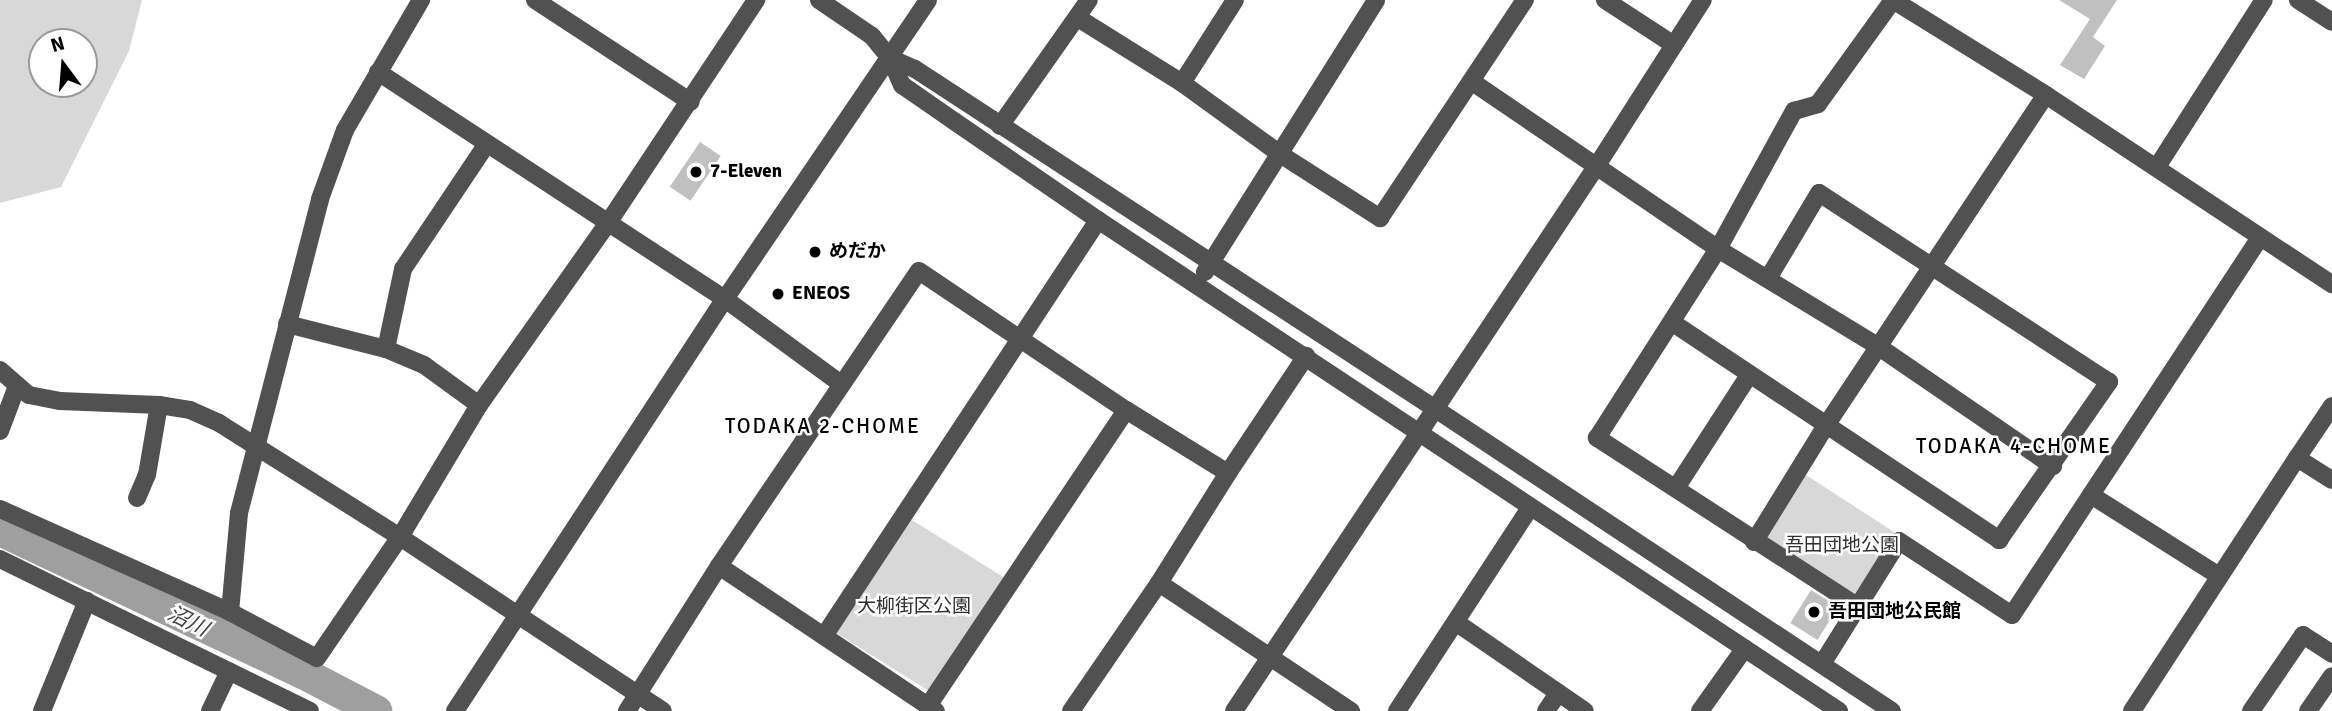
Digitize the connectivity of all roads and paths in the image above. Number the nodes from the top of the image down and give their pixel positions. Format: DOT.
graph roads {
  1 [pos="421,0"];
  2 [pos="536,0"];
  3 [pos="756,0"];
  4 [pos="819,0"];
  5 [pos="928,0"];
  6 [pos="1089,0"];
  7 [pos="1235,0"];
  8 [pos="1377,0"];
  9 [pos="1525,0"];
  10 [pos="1605,0"];
  11 [pos="1703,0"];
  12 [pos="1893,0"];
  13 [pos="2264,0"];
  14 [pos="2298,0"];
  15 [pos="1077,18"];
  16 [pos="2332,22"];
  17 [pos="1674,45"];
  18 [pos="890,58"];
  19 [pos="377,72"];
  20 [pos="1471,81"];
  21 [pos="1182,83"];
  22 [pos="2046,95"];
  23 [pos="691,102"];
  24 [pos="1000,126"];
  25 [pos="486,145"];
  26 [pos="1280,154"];
  27 [pos="1597,167"];
  28 [pos="2157,167"];
  29 [pos="1098,220"];
  30 [pos="608,223"];
  31 [pos="2260,237"];
  32 [pos="1718,249"];
  33 [pos="1210,264"];
  34 [pos="1933,267"];
  35 [pos="1769,277"];
  36 [pos="2332,284"];
  37 [pos="1197,285"];
  38 [pos="724,299"];
  39 [pos="1673,323"];
  40 [pos="287,324"];
  41 [pos="1020,338"];
  42 [pos="1879,347"];
  43 [pos="386,349"];
  44 [pos="1306,356"];
  45 [pos="0,370"];
  46 [pos="1749,374"];
  47 [pos="841,384"];
  48 [pos="17,386"];
  49 [pos="159,405"];
  50 [pos="479,405"];
  51 [pos="2332,407"];
  52 [pos="1434,408"];
  53 [pos="1126,410"];
  54 [pos="1827,424"];
  55 [pos="0,431"];
  56 [pos="1419,431"];
  57 [pos="254,446"];
  58 [pos="2297,458"];
  59 [pos="2053,466"];
  60 [pos="1228,473"];
  61 [pos="2332,480"];
  62 [pos="1676,488"];
  63 [pos="2091,495"];
  64 [pos="137,498"];
  65 [pos="1530,508"];
  66 [pos="0,509"];
  67 [pos="400,537"];
  68 [pos="1754,542"];
  69 [pos="0,559"];
  70 [pos="719,566"];
  71 [pos="2219,576"];
  72 [pos="1159,583"];
  73 [pos="87,601"];
  74 [pos="1857,607"];
  75 [pos="230,612"];
  76 [pos="518,615"];
  77 [pos="1457,623"];
  78 [pos="824,636"];
  79 [pos="1745,648"];
  80 [pos="2332,654"];
  81 [pos="1271,655"];
  82 [pos="1822,664"];
  83 [pos="229,671"];
  84 [pos="2332,676"];
  85 [pos="638,694"];
  86 [pos="1558,694"];
  87 [pos="2140,708"];
  88 [pos="932,709"];
  89 [pos="42,711"];
  90 [pos="210,711"];
  91 [pos="310,711"];
  92 [pos="455,711"];
  93 [pos="627,711"];
  94 [pos="663,711"];
  95 [pos="1071,711"];
  96 [pos="1234,711"];
  97 [pos="1351,711"];
  98 [pos="1397,711"];
  99 [pos="1546,711"];
  100 [pos="1585,711"];
  101 [pos="1700,711"];
  102 [pos="1839,711"];
  103 [pos="1892,711"];
  104 [pos="2251,711"];
  105 [pos="2308,711"];
  1 -- 19 [label="street"];
  2 -- 23 [label="street"];
  3 -- 23 [label="street"];
  4 -- 18 [label="street"];
  5 -- 18 [label="street"];
  6 -- 15 [label="street"];
  7 -- 21 [label="street"];
  8 -- 26 [label="street"];
  9 -- 20 [label="street"];
  10 -- 17 [label="street"];
  11 -- 17 [label="street"];
  12 -- 22 [label="street"];
  12 -- 32 [label="street"];
  13 -- 28 [label="street"];
  14 -- 16 [label="street"];
  15 -- 21 [label="street"];
  15 -- 24 [label="street"];
  17 -- 27 [label="street"];
  18 -- 24 [label="street"];
  18 -- 29 [label="street"];
  18 -- 38 [label="street"];
  19 -- 25 [label="street"];
  19 -- 40 [label="street"];
  20 -- 26 [label="street"];
  20 -- 27 [label="street"];
  21 -- 26 [label="street"];
  22 -- 28 [label="street"];
  22 -- 34 [label="street"];
  23 -- 30 [label="street"];
  24 -- 33 [label="street"];
  25 -- 30 [label="street"];
  25 -- 43 [label="street"];
  26 -- 33 [label="street"];
  27 -- 32 [label="street"];
  27 -- 52 [label="street"];
  28 -- 31 [label="street"];
  29 -- 37 [label="street"];
  29 -- 41 [label="street"];
  30 -- 38 [label="street"];
  30 -- 50 [label="street"];
  31 -- 36 [label="street"];
  31 -- 63 [label="street"];
  32 -- 35 [label="street"];
  32 -- 39 [label="street"];
  33 -- 37 [label="street"];
  33 -- 52 [label="street"];
  34 -- 35 [label="street"];
  34 -- 42 [label="street"];
  34 -- 59 [label="street"];
  35 -- 42 [label="street"];
  37 -- 44 [label="street"];
  38 -- 47 [label="street"];
  38 -- 76 [label="street"];
  39 -- 46 [label="street"];
  39 -- 62 [label="street"];
  40 -- 43 [label="street"];
  40 -- 57 [label="street"];
  41 -- 47 [label="street"];
  41 -- 53 [label="street"];
  41 -- 78 [label="street"];
  42 -- 54 [label="street"];
  42 -- 59 [label="street"];
  43 -- 50 [label="street"];
  44 -- 56 [label="street"];
  44 -- 60 [label="street"];
  45 -- 48 [label="street"];
  46 -- 54 [label="street"];
  46 -- 62 [label="street"];
  47 -- 70 [label="street"];
  48 -- 49 [label="street"];
  48 -- 55 [label="street"];
  49 -- 57 [label="street"];
  49 -- 64 [label="street"];
  50 -- 67 [label="street"];
  51 -- 58 [label="street"];
  52 -- 56 [label="street"];
  52 -- 82 [label="street"];
  53 -- 60 [label="street"];
  53 -- 88 [label="street"];
  54 -- 59 [label="street"];
  54 -- 68 [label="street"];
  56 -- 65 [label="street"];
  56 -- 81 [label="street"];
  57 -- 67 [label="street"];
  57 -- 75 [label="street"];
  58 -- 61 [label="street"];
  58 -- 71 [label="street"];
  60 -- 72 [label="street"];
  62 -- 68 [label="street"];
  63 -- 71 [label="street"];
  63 -- 74 [label="street"];
  65 -- 77 [label="street"];
  65 -- 79 [label="street"];
  66 -- 75 [label="street"];
  67 -- 75 [label="street"];
  67 -- 76 [label="street"];
  68 -- 74 [label="street"];
  69 -- 73 [label="street"];
  70 -- 78 [label="street"];
  70 -- 85 [label="street"];
  71 -- 87 [label="street"];
  72 -- 81 [label="street"];
  72 -- 95 [label="street"];
  73 -- 83 [label="street"];
  73 -- 89 [label="street"];
  74 -- 82 [label="street"];
  76 -- 85 [label="street"];
  76 -- 92 [label="street"];
  77 -- 86 [label="street"];
  77 -- 98 [label="street"];
  78 -- 88 [label="street"];
  79 -- 101 [label="street"];
  79 -- 102 [label="street"];
  80 -- 104 [label="street"];
  81 -- 96 [label="street"];
  81 -- 97 [label="street"];
  82 -- 103 [label="street"];
  83 -- 90 [label="street"];
  83 -- 91 [label="street"];
  84 -- 105 [label="street"];
  85 -- 93 [label="street"];
  85 -- 94 [label="street"];
  86 -- 99 [label="street"];
  86 -- 100 [label="street"];
}
